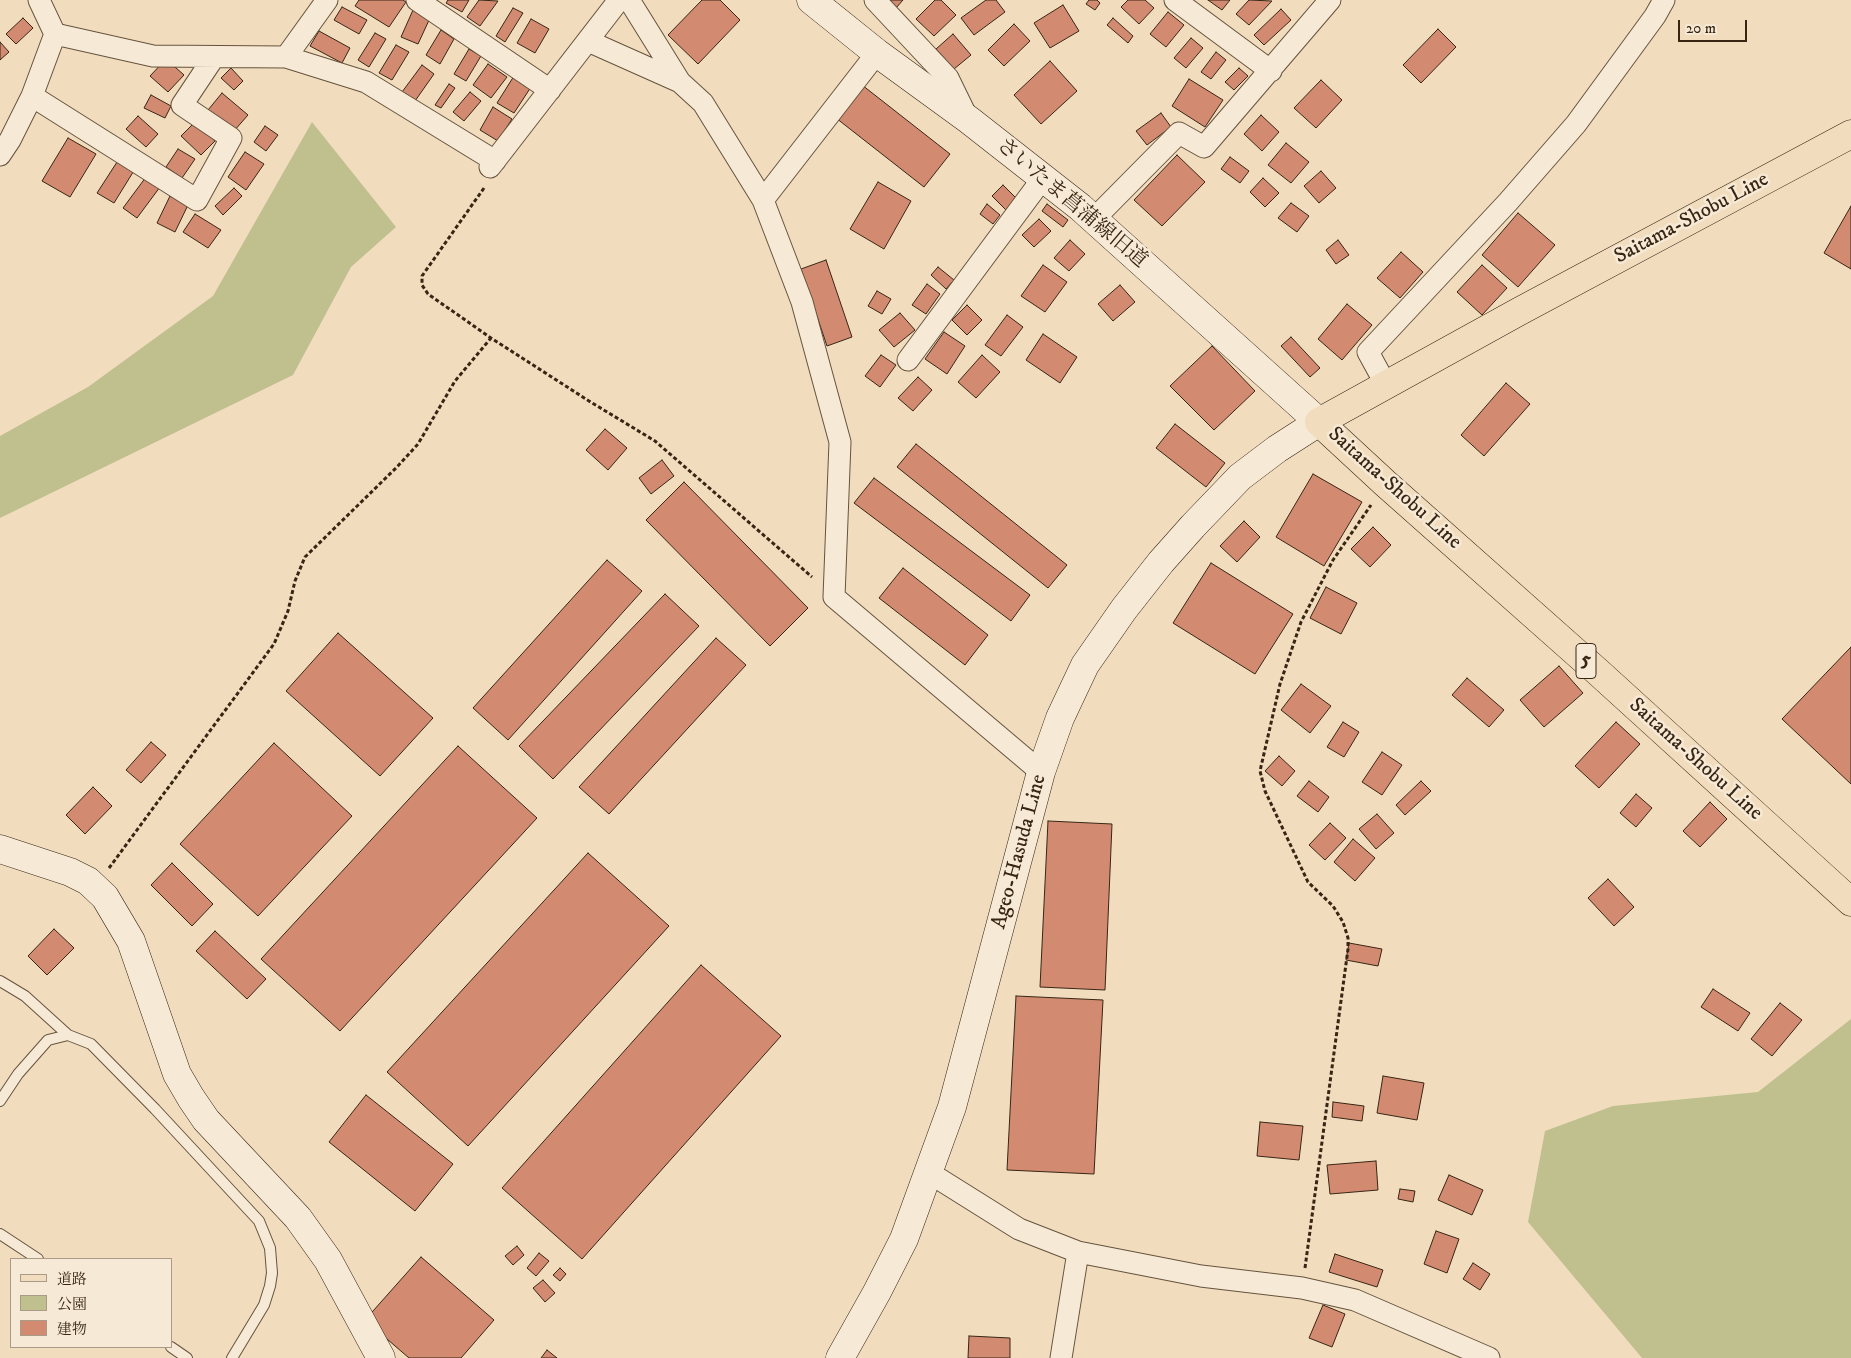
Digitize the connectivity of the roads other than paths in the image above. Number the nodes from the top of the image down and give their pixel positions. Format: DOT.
graph roads {
  1 [pos="39,0"];
  2 [pos="327,0"];
  3 [pos="417,0"];
  4 [pos="619,0"];
  5 [pos="629,0"];
  6 [pos="811,0"];
  7 [pos="875,0"];
  8 [pos="1175,0"];
  9 [pos="1330,0"];
  10 [pos="1664,0"];
  11 [pos="55,34"];
  12 [pos="588,41"];
  13 [pos="877,53"];
  14 [pos="214,57"];
  15 [pos="286,57"];
  16 [pos="1271,71"];
  17 [pos="680,82"];
  18 [pos="550,90"];
  19 [pos="32,96"];
  20 [pos="969,120"];
  21 [pos="1851,134"];
  22 [pos="0,155"];
  23 [pos="1043,178"];
  24 [pos="762,200"];
  25 [pos="1094,220"];
  26 [pos="908,360"];
  27 [pos="1386,385"];
  28 [pos="1319,422"];
  29 [pos="1041,772"];
  30 [pos="0,849"];
  31 [pos="1851,902"];
  32 [pos="0,981"];
  33 [pos="68,1035"];
  34 [pos="0,1101"];
  35 [pos="928,1172"];
  36 [pos="0,1234"];
  37 [pos="1078,1252"];
  38 [pos="36,1258"];
  39 [pos="172,1348"];
  40 [pos="187,1358"];
  41 [pos="232,1358"];
  42 [pos="381,1358"];
  43 [pos="840,1358"];
  44 [pos="1061,1358"];
  45 [pos="1489,1358"];
  1 -- 11 [label="street"];
  2 -- 15 [label="street"];
  3 -- 18 [label="street"];
  4 -- 12 [label="street"];
  5 -- 17 [label="street"];
  6 -- 13 [label="street, さいたま菖蒲線旧道"];
  7 -- 20 [label="street"];
  8 -- 16 [label="street"];
  9 -- 16 [label="street"];
  10 -- 27 [label="street"];
  11 -- 14 [label="street"];
  11 -- 19 [label="street"];
  12 -- 17 [label="street"];
  12 -- 18 [label="street"];
  13 -- 20 [label="street, さいたま菖蒲線旧道"];
  13 -- 24 [label="street"];
  14 -- 15 [label="street"];
  14 -- 19 [label="street"];
  15 -- 18 [label="street"];
  16 -- 25 [label="street"];
  17 -- 24 [label="street"];
  19 -- 22 [label="street"];
  20 -- 23 [label="street, さいたま菖蒲線旧道"];
  21 -- 27 [label="main road, Saitama-Shobu Line"];
  23 -- 25 [label="street, さいたま菖蒲線旧道"];
  23 -- 26 [label="street"];
  24 -- 29 [label="street"];
  25 -- 28 [label="street, さいたま菖蒲線旧道"];
  27 -- 28 [label="main road, Saitama-Shobu Line"];
  28 -- 29 [label="street, Ageo-Hasuda Line"];
  28 -- 31 [label="main road, Saitama-Shobu Line / 5"];
  29 -- 35 [label="street, Ageo-Hasuda Line"];
  30 -- 42 [label="street"];
  32 -- 33 [label="lane"];
  33 -- 34 [label="lane"];
  33 -- 41 [label="lane"];
  35 -- 37 [label="street"];
  35 -- 43 [label="street, Ageo-Hasuda Line"];
  36 -- 38 [label="lane"];
  37 -- 44 [label="street"];
  37 -- 45 [label="street"];
  39 -- 40 [label="lane"];
}
